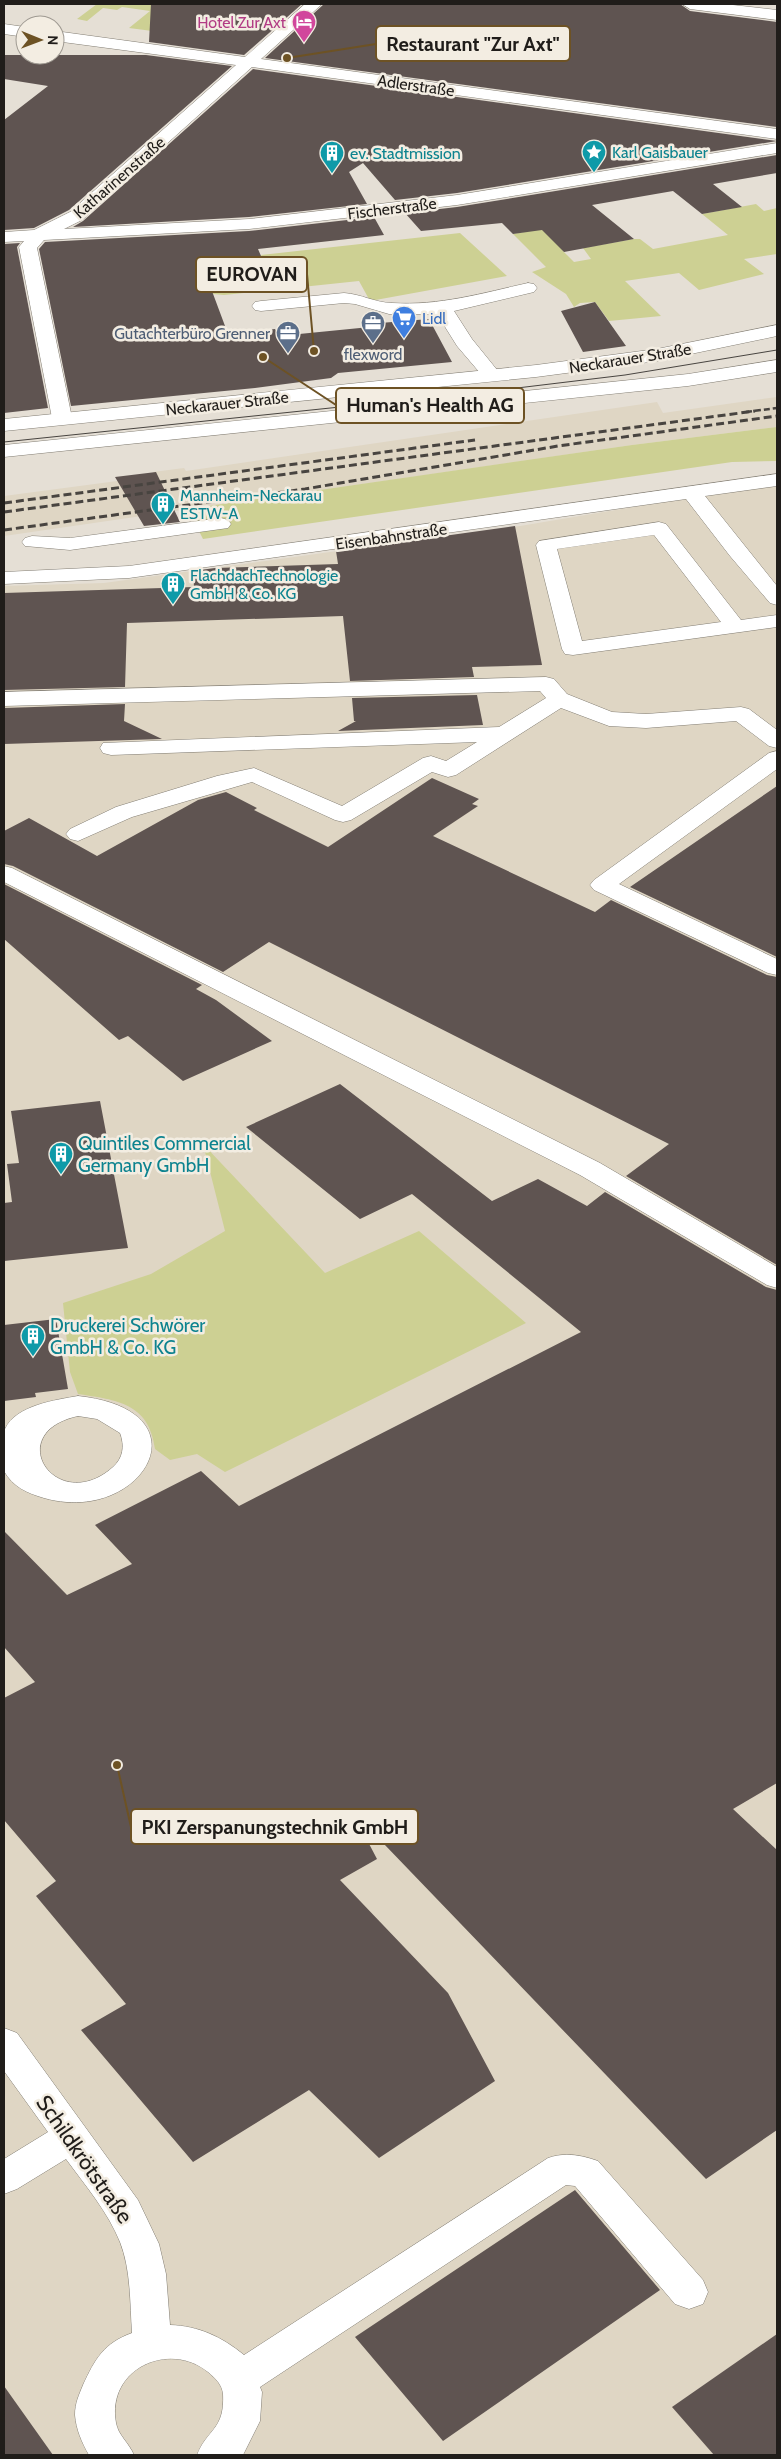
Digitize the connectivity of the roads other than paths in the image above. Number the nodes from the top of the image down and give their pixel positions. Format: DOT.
graph roads {
  1 [pos="314,4"];
  2 [pos="690,4"];
  3 [pos="777,15"];
  4 [pos="65,37"];
  5 [pos="249,62"];
  6 [pos="777,134"];
  7 [pos="777,148"];
  8 [pos="4,222"];
  9 [pos="40,234"];
  10 [pos="4,237"];
  11 [pos="528,288"];
  12 [pos="261,306"];
  13 [pos="443,308"];
  14 [pos="777,331"];
  15 [pos="777,366"];
  16 [pos="493,376"];
  17 [pos="62,418"];
  18 [pos="4,425"];
  19 [pos="4,451"];
  20 [pos="777,480"];
  21 [pos="692,493"];
  22 [pos="221,524"];
  23 [pos="32,542"];
  24 [pos="70,544"];
  25 [pos="65,576"];
  26 [pos="4,578"];
  27 [pos="777,598"];
  28 [pos="777,613"];
  29 [pos="777,621"];
  30 [pos="734,625"];
  31 [pos="4,699"];
  32 [pos="559,699"];
  33 [pos="504,734"];
  34 [pos="777,741"];
  35 [pos="255,743"];
  36 [pos="111,748"];
  37 [pos="777,758"];
  38 [pos="254,775"];
  39 [pos="78,834"];
  40 [pos="4,873"];
  41 [pos="777,968"];
  42 [pos="777,1279"];
  43 [pos="4,2043"];
  44 [pos="71,2137"];
  45 [pos="4,2178"];
  46 [pos="689,2292"];
  47 [pos="152,2343"];
  48 [pos="237,2380"];
  49 [pos="114,2455"];
  50 [pos="217,2455"];
  1 -- 5 [label="street, Katharinenstraße"];
  2 -- 3 [label="street"];
  4 -- 5 [label="street, Adlerstraße"];
  5 -- 6 [label="street, Adlerstraße"];
  5 -- 9 [label="street, Katharinenstraße"];
  7 -- 9 [label="street, Fischerstraße"];
  8 -- 9 [label="street"];
  9 -- 10 [label="street, Fischerstraße"];
  9 -- 17 [label="street"];
  11 -- 13 [label="street"];
  12 -- 13 [label="street"];
  13 -- 16 [label="street"];
  14 -- 16 [label="street, Neckarauer Straße"];
  15 -- 19 [label="street, Neckarauer Straße"];
  16 -- 17 [label="street, Neckarauer Straße"];
  17 -- 18 [label="street, Neckarauer Straße"];
  20 -- 21 [label="street, Eisenbahnstraße"];
  21 -- 25 [label="street, Eisenbahnstraße"];
  21 -- 27 [label="street"];
  22 -- 24 [label="street"];
  23 -- 24 [label="street"];
  24 -- 25 [label="street"];
  25 -- 26 [label="street, Eisenbahnstraße"];
  28 -- 30 [label="street"];
  29 -- 30 [label="street"];
  30 -- 30 [label="street"];
  31 -- 32 [label="street"];
  32 -- 33 [label="street"];
  32 -- 34 [label="street"];
  33 -- 35 [label="street"];
  33 -- 38 [label="street"];
  35 -- 36 [label="street"];
  35 -- 38 [label="street"];
  37 -- 41 [label="street"];
  38 -- 39 [label="street"];
  40 -- 42 [label="street"];
  43 -- 44 [label="street, Schildkrötstraße"];
  44 -- 45 [label="street"];
  44 -- 47 [label="street, Schildkrötstraße"];
  46 -- 48 [label="street"];
  47 -- 48 [label="street"];
  47 -- 49 [label="street"];
  48 -- 50 [label="street"];
}
